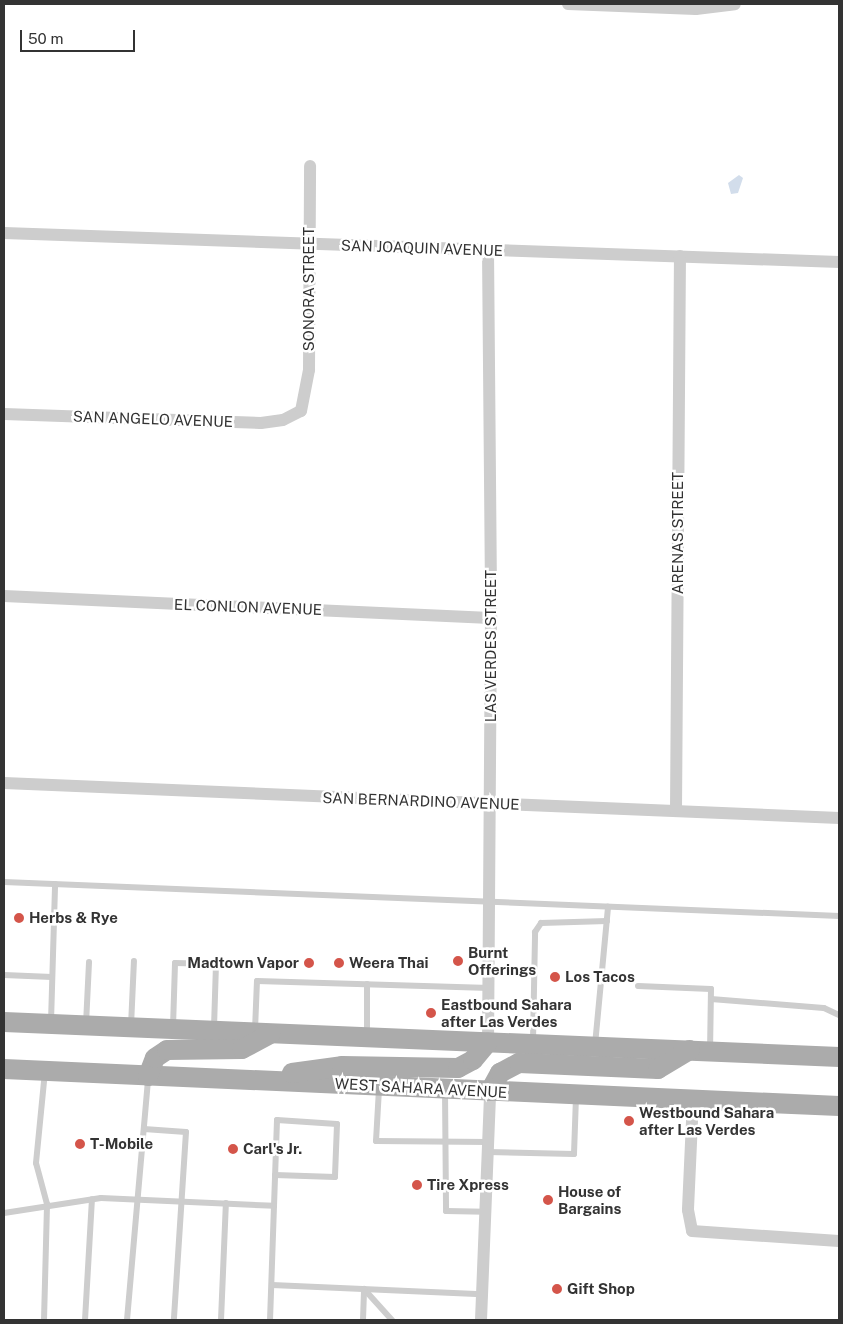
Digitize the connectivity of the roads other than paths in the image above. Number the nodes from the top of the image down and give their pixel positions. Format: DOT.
graph roads {
  1 [pos="568,4"];
  2 [pos="734,4"];
  3 [pos="711,6"];
  4 [pos="310,166"];
  5 [pos="4,233"];
  6 [pos="310,244"];
  7 [pos="488,250"];
  8 [pos="680,256"];
  9 [pos="839,262"];
  10 [pos="301,411"];
  11 [pos="4,414"];
  12 [pos="4,596"];
  13 [pos="492,618"];
  14 [pos="4,783"];
  15 [pos="491,804"];
  16 [pos="676,811"];
  17 [pos="839,818"];
  18 [pos="4,882"];
  19 [pos="56,884"];
  20 [pos="489,902"];
  21 [pos="608,907"];
  22 [pos="839,916"];
  23 [pos="607,921"];
  24 [pos="134,960"];
  25 [pos="89,962"];
  26 [pos="4,975"];
  27 [pos="52,976"];
  28 [pos="367,984"];
  29 [pos="638,986"];
  30 [pos="490,988"];
  31 [pos="711,999"];
  32 [pos="839,1015"];
  33 [pos="4,1022"];
  34 [pos="51,1024"];
  35 [pos="86,1025"];
  36 [pos="131,1027"];
  37 [pos="173,1028"];
  38 [pos="214,1030"];
  39 [pos="263,1032"];
  40 [pos="367,1037"];
  41 [pos="488,1042"];
  42 [pos="532,1044"];
  43 [pos="595,1046"];
  44 [pos="690,1050"];
  45 [pos="710,1051"];
  46 [pos="839,1057"];
  47 [pos="4,1069"];
  48 [pos="45,1071"];
  49 [pos="148,1076"];
  50 [pos="238,1080"];
  51 [pos="379,1086"];
  52 [pos="445,1089"];
  53 [pos="490,1091"];
  54 [pos="576,1095"];
  55 [pos="693,1099"];
  56 [pos="839,1106"];
  57 [pos="144,1129"];
  58 [pos="447,1142"];
  59 [pos="488,1147"];
  60 [pos="275,1175"];
  61 [pos="136,1198"];
  62 [pos="92,1199"];
  63 [pos="180,1200"];
  64 [pos="226,1203"];
  65 [pos="47,1204"];
  66 [pos="274,1206"];
  67 [pos="485,1212"];
  68 [pos="4,1213"];
  69 [pos="839,1241"];
  70 [pos="272,1285"];
  71 [pos="364,1289"];
  72 [pos="482,1294"];
  73 [pos="44,1320"];
  74 [pos="85,1320"];
  75 [pos="128,1320"];
  76 [pos="174,1320"];
  77 [pos="222,1320"];
  78 [pos="270,1320"];
  79 [pos="363,1320"];
  80 [pos="392,1320"];
  81 [pos="481,1320"];
  1 -- 3 [label="street"];
  2 -- 3 [label="street"];
  4 -- 6 [label="street, SONORA STREET"];
  5 -- 6 [label="street, SAN JOAQUIN AVENUE"];
  6 -- 7 [label="street, SAN JOAQUIN AVENUE"];
  6 -- 10 [label="street, SONORA STREET"];
  7 -- 8 [label="street, SAN JOAQUIN AVENUE"];
  7 -- 13 [label="street, LAS VERDES STREET"];
  8 -- 9 [label="street, SAN JOAQUIN AVENUE"];
  8 -- 16 [label="street, ARENAS STREET"];
  10 -- 11 [label="street, SAN ANGELO AVENUE"];
  12 -- 13 [label="street, EL CONLON AVENUE"];
  13 -- 15 [label="street, LAS VERDES STREET"];
  14 -- 15 [label="street, SAN BERNARDINO AVENUE"];
  15 -- 16 [label="street, SAN BERNARDINO AVENUE"];
  15 -- 20 [label="street, LAS VERDES STREET"];
  16 -- 17 [label="street, SAN BERNARDINO AVENUE"];
  18 -- 19 [label="lane"];
  19 -- 20 [label="lane"];
  19 -- 27 [label="lane"];
  20 -- 21 [label="lane"];
  20 -- 30 [label="street, LAS VERDES STREET"];
  21 -- 22 [label="lane"];
  21 -- 23 [label="lane"];
  23 -- 42 [label="lane"];
  23 -- 43 [label="lane"];
  24 -- 36 [label="lane"];
  25 -- 35 [label="lane"];
  26 -- 27 [label="lane"];
  27 -- 34 [label="lane"];
  28 -- 30 [label="lane"];
  28 -- 39 [label="lane"];
  28 -- 40 [label="lane"];
  29 -- 31 [label="lane"];
  30 -- 41 [label="street, LAS VERDES STREET"];
  31 -- 32 [label="lane"];
  31 -- 45 [label="lane"];
  33 -- 34 [label="main road"];
  34 -- 35 [label="main road"];
  35 -- 36 [label="main road"];
  36 -- 37 [label="main road"];
  37 -- 38 [label="main road"];
  37 -- 38 [label="lane"];
  38 -- 39 [label="main road"];
  39 -- 40 [label="main road"];
  39 -- 49 [label="main road"];
  40 -- 41 [label="main road"];
  41 -- 42 [label="main road"];
  41 -- 50 [label="main road"];
  42 -- 43 [label="main road"];
  43 -- 44 [label="main road"];
  44 -- 45 [label="main road"];
  44 -- 53 [label="main road"];
  45 -- 46 [label="main road"];
  47 -- 48 [label="main road, WEST SAHARA AVENUE"];
  48 -- 49 [label="main road, WEST SAHARA AVENUE"];
  48 -- 65 [label="lane"];
  49 -- 50 [label="main road, WEST SAHARA AVENUE"];
  49 -- 57 [label="lane"];
  50 -- 51 [label="main road, WEST SAHARA AVENUE"];
  51 -- 52 [label="main road, WEST SAHARA AVENUE"];
  51 -- 58 [label="lane"];
  52 -- 53 [label="main road, WEST SAHARA AVENUE"];
  52 -- 58 [label="lane"];
  53 -- 54 [label="main road, WEST SAHARA AVENUE"];
  53 -- 59 [label="street"];
  54 -- 55 [label="main road, WEST SAHARA AVENUE"];
  54 -- 59 [label="lane"];
  55 -- 56 [label="main road, WEST SAHARA AVENUE"];
  55 -- 69 [label="street"];
  57 -- 61 [label="lane"];
  57 -- 63 [label="lane"];
  58 -- 59 [label="lane"];
  58 -- 67 [label="lane"];
  59 -- 67 [label="street"];
  60 -- 60 [label="lane"];
  60 -- 66 [label="lane"];
  61 -- 62 [label="lane"];
  61 -- 63 [label="lane"];
  61 -- 75 [label="lane"];
  62 -- 65 [label="lane"];
  62 -- 74 [label="lane"];
  63 -- 64 [label="lane"];
  63 -- 76 [label="lane"];
  64 -- 66 [label="lane"];
  64 -- 77 [label="lane"];
  65 -- 68 [label="lane"];
  65 -- 73 [label="lane"];
  66 -- 70 [label="lane"];
  67 -- 72 [label="street"];
  70 -- 71 [label="lane"];
  70 -- 78 [label="lane"];
  71 -- 72 [label="lane"];
  71 -- 79 [label="lane"];
  71 -- 80 [label="lane"];
  72 -- 81 [label="street"];
}
